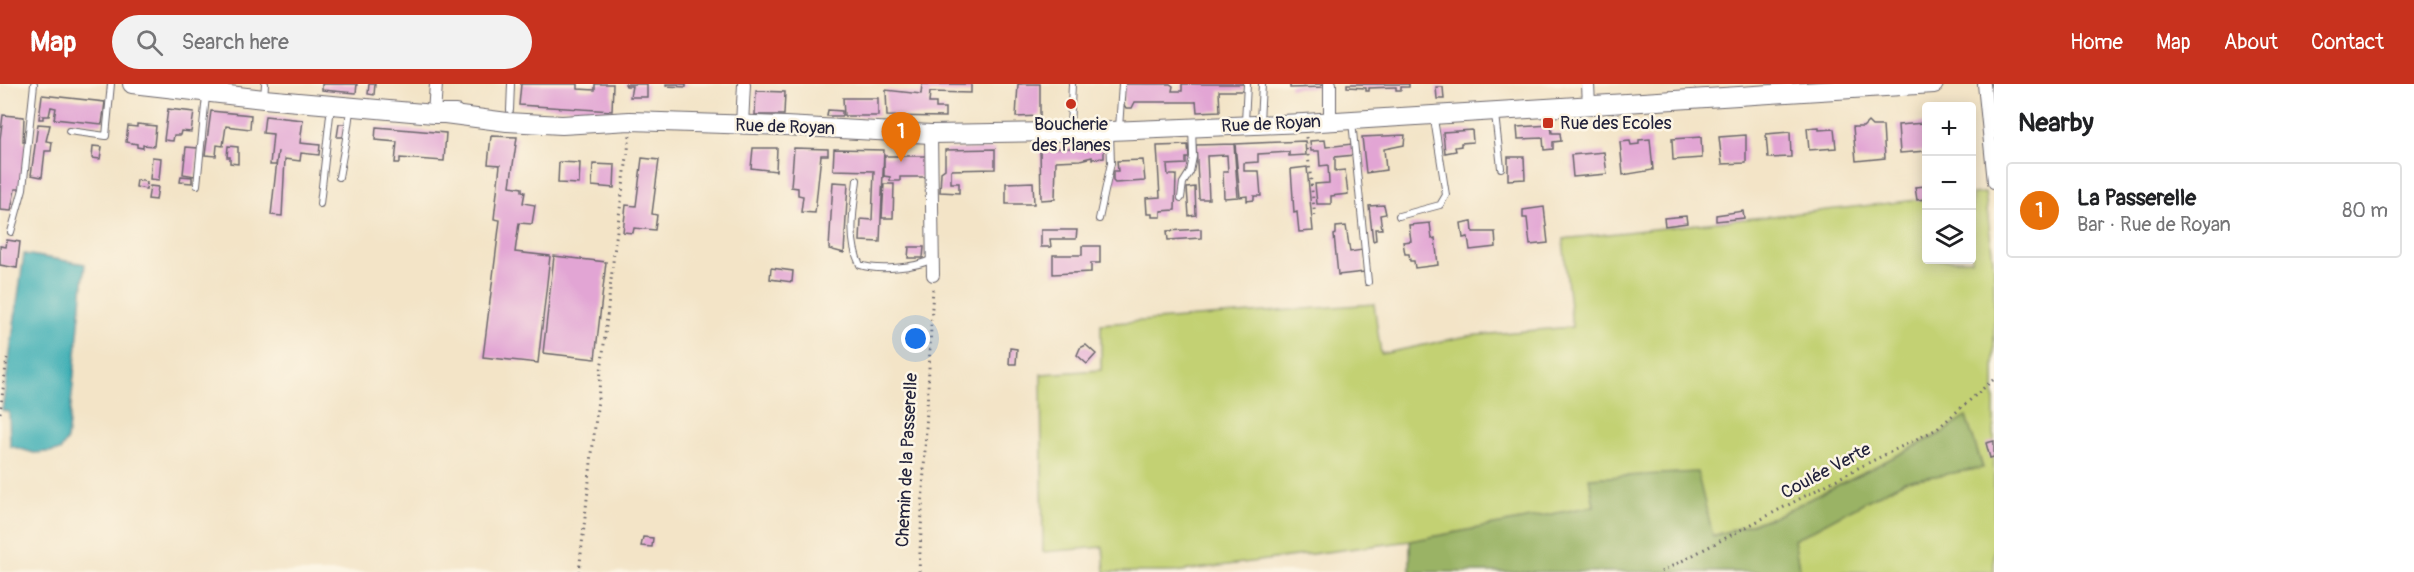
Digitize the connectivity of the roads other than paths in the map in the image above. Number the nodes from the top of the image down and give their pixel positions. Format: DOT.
graph roads {
  1 [pos="34,84"];
  2 [pos="111,84"];
  3 [pos="132,84"];
  4 [pos="436,84"];
  5 [pos="511,84"];
  6 [pos="744,84"];
  7 [pos="1072,84"];
  8 [pos="1122,84"];
  9 [pos="1247,84"];
  10 [pos="1262,84"];
  11 [pos="1330,84"];
  12 [pos="1588,84"];
  13 [pos="1934,84"];
  14 [pos="1983,84"];
  15 [pos="169,86"];
  16 [pos="1839,87"];
  17 [pos="207,93"];
  18 [pos="260,93"];
  19 [pos="331,104"];
  20 [pos="1589,105"];
  21 [pos="350,106"];
  22 [pos="510,110"];
  23 [pos="1495,111"];
  24 [pos="440,114"];
  25 [pos="1433,114"];
  26 [pos="1352,120"];
  27 [pos="607,122"];
  28 [pos="1330,122"];
  29 [pos="742,125"];
  30 [pos="1252,126"];
  31 [pos="1192,128"];
  32 [pos="1114,130"];
  33 [pos="69,131"];
  34 [pos="1069,131"];
  35 [pos="931,134"];
  36 [pos="1501,168"];
  37 [pos="339,177"];
  38 [pos="857,180"];
  39 [pos="1994,182"];
  40 [pos="197,184"];
  41 [pos="1181,198"];
  42 [pos="320,204"];
  43 [pos="1399,216"];
  44 [pos="1099,219"];
  45 [pos="11,232"];
  46 [pos="932,259"];
  47 [pos="933,275"];
  48 [pos="1368,282"];
  1 -- 45 [label="lane"];
  2 -- 33 [label="lane"];
  3 -- 15 [label="main road, Rue de Royan"];
  4 -- 24 [label="street"];
  5 -- 22 [label="lane"];
  6 -- 29 [label="street"];
  7 -- 34 [label="lane"];
  8 -- 32 [label="lane"];
  9 -- 30 [label="lane"];
  10 -- 30 [label="lane"];
  11 -- 28 [label="street"];
  12 -- 20 [label="street"];
  13 -- 16 [label="main road, Rue de Royan"];
  14 -- 39 [label="street"];
  15 -- 17 [label="main road, Rue de Royan"];
  16 -- 20 [label="main road, Rue de Royan"];
  17 -- 18 [label="main road, Rue de Royan"];
  17 -- 40 [label="lane"];
  18 -- 19 [label="main road, Rue de Royan"];
  19 -- 21 [label="main road, Rue de Royan"];
  19 -- 42 [label="lane"];
  20 -- 23 [label="main road, Rue de Royan"];
  21 -- 24 [label="main road, Rue de Royan"];
  21 -- 37 [label="lane"];
  22 -- 24 [label="main road, Rue de Royan"];
  22 -- 27 [label="main road, Rue de Royan"];
  23 -- 25 [label="main road, Rue de Royan"];
  23 -- 36 [label="lane"];
  24 -- 27 [label="main road, Rue de Royan"];
  25 -- 26 [label="main road, Rue de Royan"];
  25 -- 43 [label="lane"];
  26 -- 28 [label="main road, Rue de Royan"];
  26 -- 48 [label="lane"];
  27 -- 29 [label="main road, Rue de Royan"];
  28 -- 30 [label="main road, Rue de Royan"];
  29 -- 35 [label="main road, Rue de Royan"];
  30 -- 31 [label="main road, Rue de Royan"];
  31 -- 32 [label="main road, Rue de Royan"];
  31 -- 41 [label="lane"];
  32 -- 34 [label="main road, Rue de Royan"];
  32 -- 44 [label="lane"];
  34 -- 35 [label="main road, Rue de Royan"];
  35 -- 46 [label="street"];
  38 -- 46 [label="lane"];
  46 -- 47 [label="street"];
}
